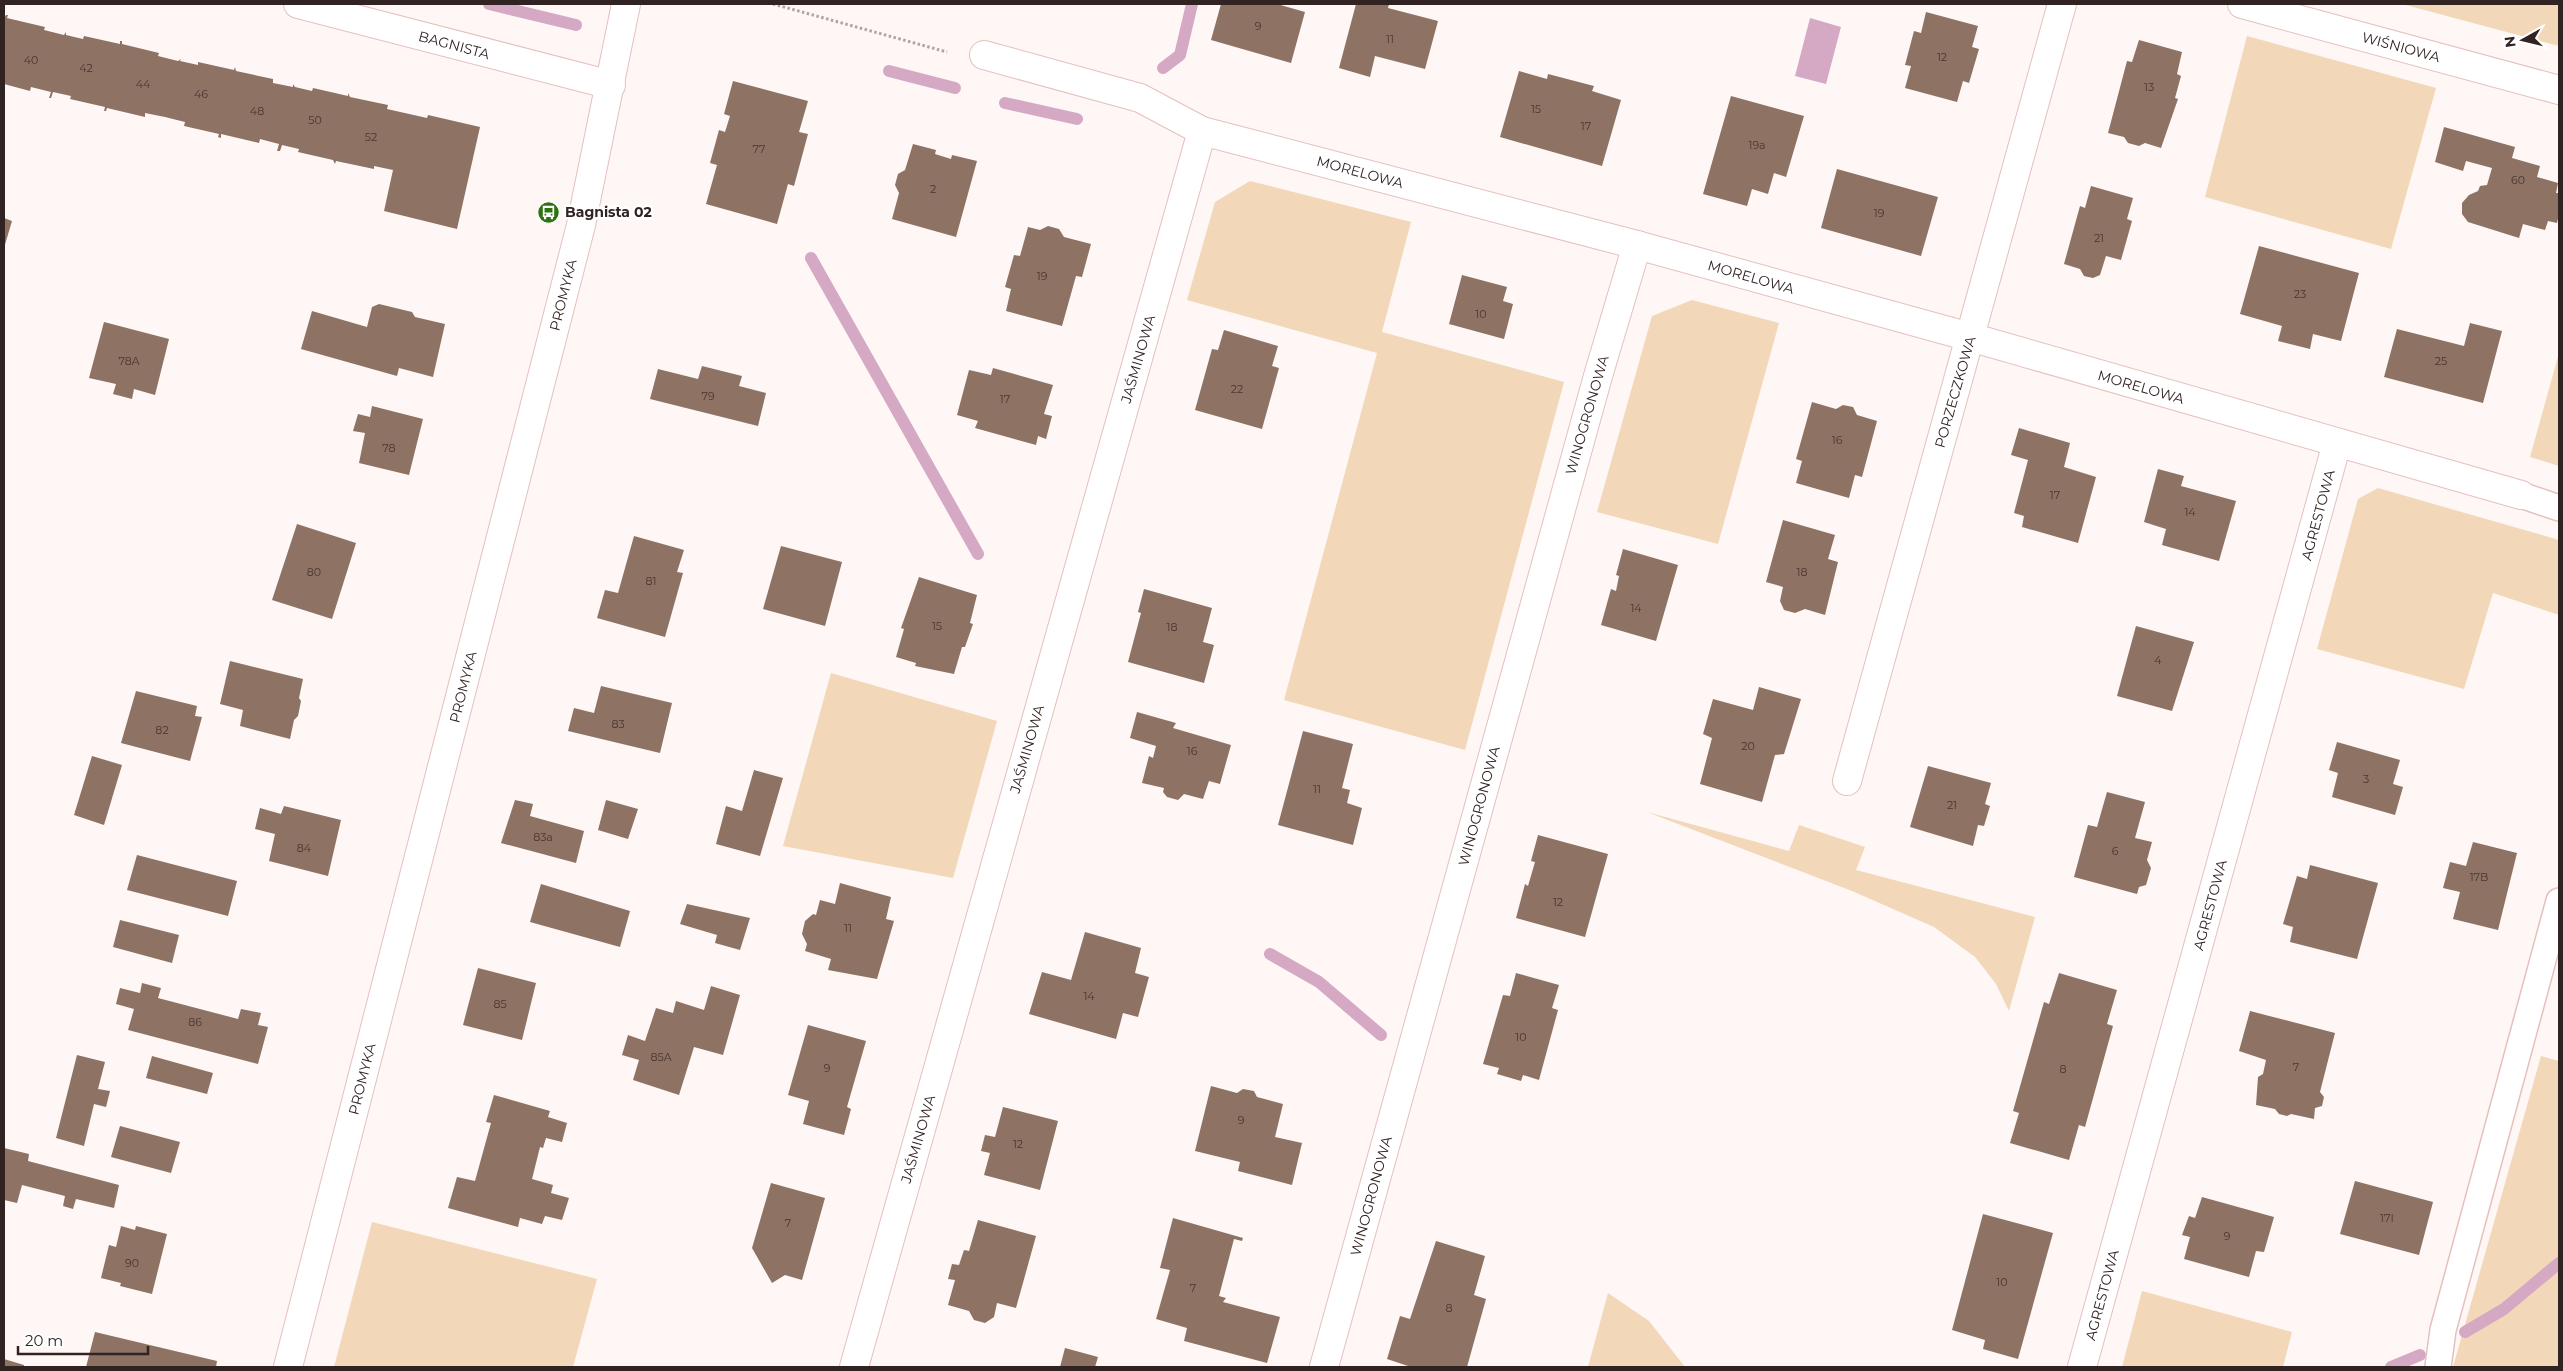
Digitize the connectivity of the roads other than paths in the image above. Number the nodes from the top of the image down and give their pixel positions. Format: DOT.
graph roads {
  1 [pos="298,4"];
  2 [pos="626,4"];
  3 [pos="2062,4"];
  4 [pos="2242,4"];
  5 [pos="984,54"];
  6 [pos="610,86"];
  7 [pos="2559,90"];
  8 [pos="1202,131"];
  9 [pos="1637,245"];
  10 [pos="1970,338"];
  11 [pos="2337,443"];
  12 [pos="2521,495"];
  13 [pos="2559,508"];
  14 [pos="1847,781"];
  15 [pos="2559,901"];
  16 [pos="288,1367"];
  17 [pos="854,1367"];
  18 [pos="1324,1367"];
  19 [pos="2082,1367"];
  20 [pos="2438,1367"];
  1 -- 6 [label="street, BAGNISTA"];
  2 -- 6 [label="street, PROMYKA"];
  3 -- 10 [label="street, PORZECZKOWA"];
  4 -- 7 [label="street, WIŚNIOWA"];
  5 -- 8 [label="street, MORELOWA"];
  6 -- 16 [label="street, PROMYKA"];
  8 -- 9 [label="street, MORELOWA"];
  8 -- 17 [label="street, JAŚMINOWA"];
  9 -- 10 [label="street, MORELOWA"];
  9 -- 18 [label="street, WINOGRONOWA"];
  10 -- 11 [label="street, MORELOWA"];
  10 -- 14 [label="street, PORZECZKOWA"];
  11 -- 12 [label="street, MORELOWA"];
  11 -- 19 [label="street, AGRESTOWA"];
  12 -- 13 [label="lane"];
  15 -- 20 [label="lane"];
}
